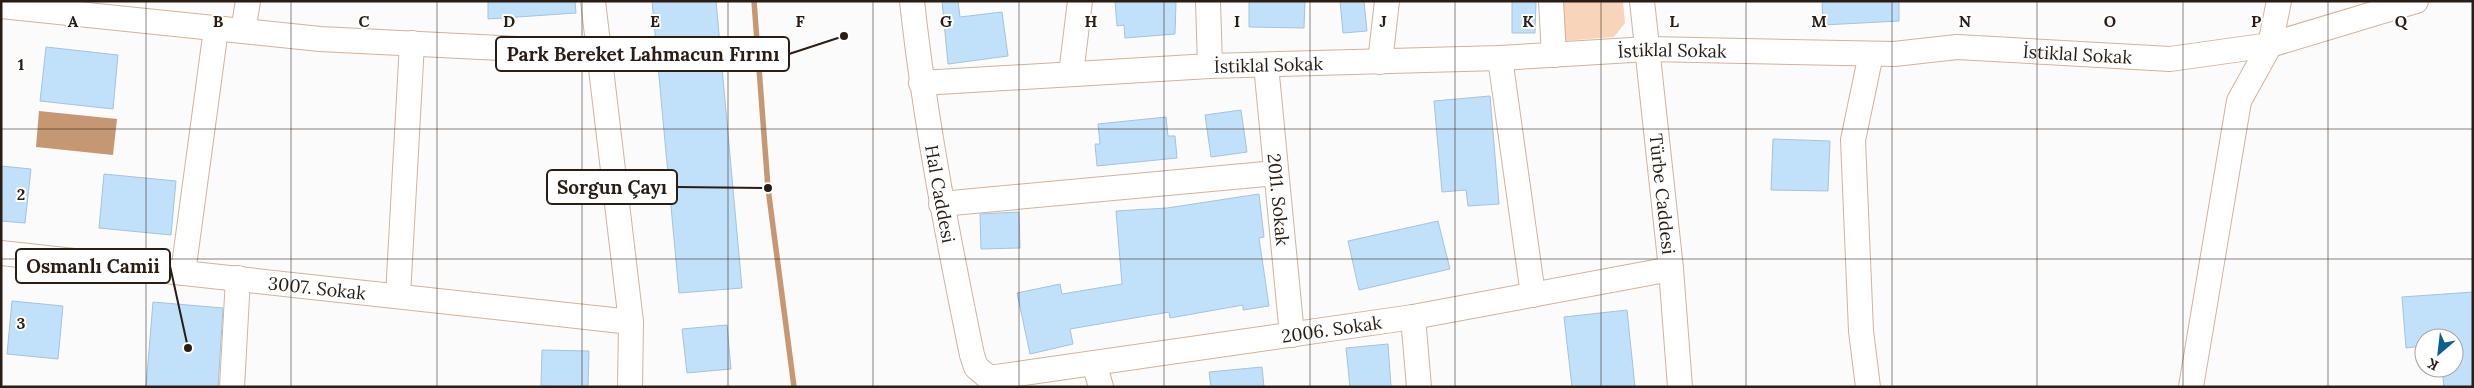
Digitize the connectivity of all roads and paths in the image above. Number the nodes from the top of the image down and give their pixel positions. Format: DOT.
graph roads {
  1 [pos="248,1"];
  2 [pos="593,1"];
  3 [pos="912,1"];
  4 [pos="1080,1"];
  5 [pos="1208,1"];
  6 [pos="1387,1"];
  7 [pos="1551,1"];
  8 [pos="1642,1"];
  9 [pos="2278,1"];
  10 [pos="2416,1"];
  11 [pos="1,6"];
  12 [pos="216,28"];
  13 [pos="243,31"];
  14 [pos="412,44"];
  15 [pos="2270,45"];
  16 [pos="1648,49"];
  17 [pos="600,53"];
  18 [pos="1871,54"];
  19 [pos="1554,55"];
  20 [pos="1500,58"];
  21 [pos="1380,62"];
  22 [pos="1266,65"];
  23 [pos="1210,66"];
  24 [pos="1071,74"];
  25 [pos="921,83"];
  26 [pos="1276,173"];
  27 [pos="941,204"];
  28 [pos="1,253"];
  29 [pos="1672,269"];
  30 [pos="183,273"];
  31 [pos="238,278"];
  32 [pos="1533,295"];
  33 [pos="398,296"];
  34 [pos="1414,317"];
  35 [pos="631,322"];
  36 [pos="1292,335"];
  37 [pos="1094,363"];
  38 [pos="989,378"];
  39 [pos="232,387"];
  40 [pos="630,387"];
  41 [pos="1101,387"];
  42 [pos="1419,387"];
  43 [pos="1680,387"];
  44 [pos="1868,387"];
  45 [pos="2191,387"];
  1 -- 13 [label="street"];
  2 -- 17 [label="street"];
  3 -- 25 [label="street, Hal Caddesi"];
  4 -- 24 [label="street"];
  5 -- 23 [label="street"];
  6 -- 21 [label="street"];
  7 -- 19 [label="street"];
  8 -- 16 [label="street, Türbe Caddesi"];
  9 -- 15 [label="street"];
  10 -- 15 [label="street, İstiklal Sokak"];
  11 -- 12 [label="street"];
  12 -- 13 [label="street"];
  12 -- 30 [label="street"];
  13 -- 14 [label="street"];
  14 -- 17 [label="street"];
  14 -- 33 [label="street"];
  15 -- 18 [label="street, İstiklal Sokak"];
  15 -- 45 [label="street"];
  16 -- 18 [label="street, İstiklal Sokak"];
  16 -- 19 [label="street, İstiklal Sokak"];
  16 -- 29 [label="street, Türbe Caddesi"];
  17 -- 35 [label="street"];
  18 -- 44 [label="street"];
  19 -- 20 [label="street, İstiklal Sokak"];
  20 -- 21 [label="street, İstiklal Sokak"];
  20 -- 32 [label="street"];
  21 -- 22 [label="street, İstiklal Sokak"];
  22 -- 23 [label="street, İstiklal Sokak"];
  22 -- 26 [label="street, 2011. Sokak"];
  23 -- 24 [label="street, İstiklal Sokak"];
  24 -- 25 [label="street, İstiklal Sokak"];
  25 -- 27 [label="street, Hal Caddesi"];
  26 -- 27 [label="street"];
  26 -- 36 [label="street, 2011. Sokak"];
  27 -- 38 [label="street, Hal Caddesi"];
  28 -- 30 [label="street, 3007. Sokak"];
  29 -- 32 [label="street, 2006. Sokak"];
  29 -- 43 [label="street, Türbe Caddesi"];
  30 -- 31 [label="street, 3007. Sokak"];
  31 -- 33 [label="street, 3007. Sokak"];
  31 -- 39 [label="street"];
  32 -- 34 [label="street, 2006. Sokak"];
  33 -- 35 [label="street, 3007. Sokak"];
  34 -- 36 [label="street, 2006. Sokak"];
  34 -- 42 [label="street"];
  35 -- 40 [label="street"];
  36 -- 37 [label="street, 2006. Sokak"];
  37 -- 38 [label="street, 2006. Sokak"];
  37 -- 41 [label="street"];
}
